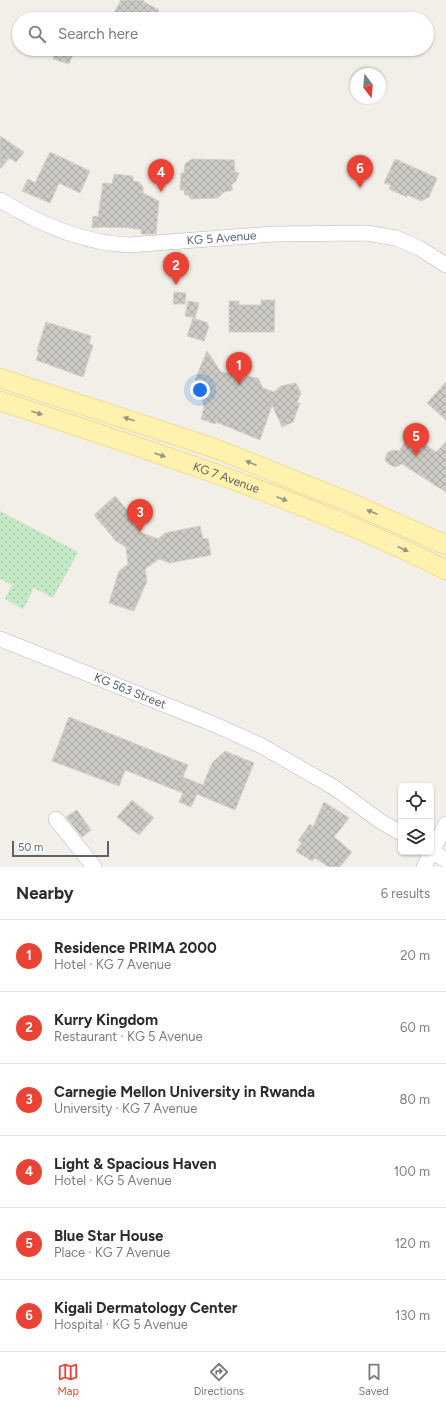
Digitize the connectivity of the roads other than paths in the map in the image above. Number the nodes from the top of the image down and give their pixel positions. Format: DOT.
graph roads {
  1 [pos="0,200"];
  2 [pos="446,265"];
  3 [pos="0,378"];
  4 [pos="0,401"];
  5 [pos="446,545"];
  6 [pos="446,570"];
  7 [pos="0,639"];
  8 [pos="56,818"];
  9 [pos="446,824"];
  10 [pos="398,831"];
  11 [pos="434,846"];
  12 [pos="434,853"];
  13 [pos="429,855"];
  14 [pos="446,860"];
  15 [pos="94,867"];
  16 [pos="424,867"];
  1 -- 2 [label="street, KG 5 Avenue"];
  5 -- 3 [label="main road, KG 7 Avenue, one-way"];
  4 -- 6 [label="main road, KG 7 Avenue, one-way"];
  7 -- 10 [label="street, KG 563 Street"];
  8 -- 15 [label="street"];
  9 -- 11 [label="street"];
  12 -- 14 [label="street"];
  13 -- 16 [label="street"];
}
